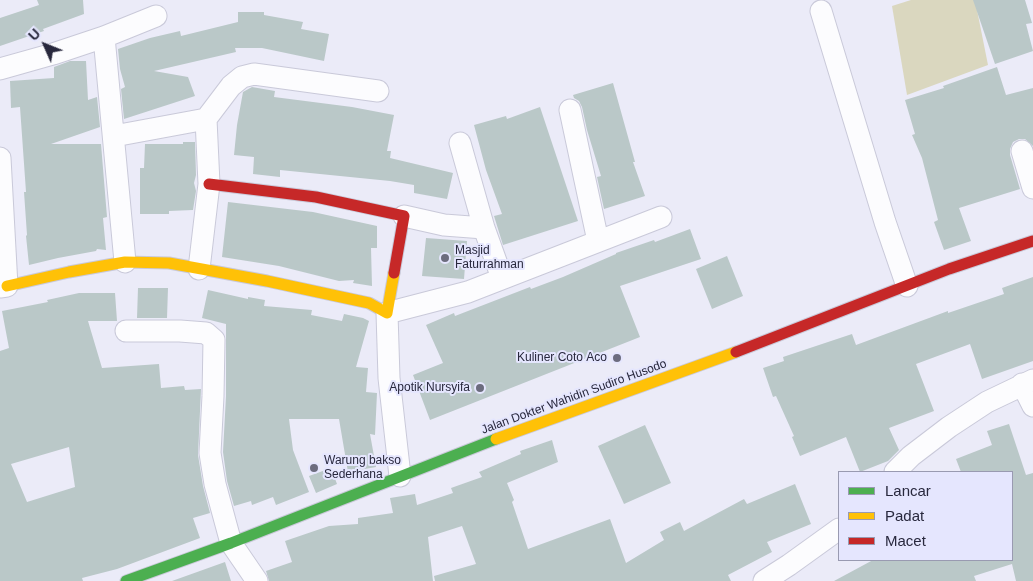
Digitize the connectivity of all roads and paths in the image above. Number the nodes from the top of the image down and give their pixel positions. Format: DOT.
graph roads {
  1 [pos="821,11"];
  2 [pos="156,16"];
  3 [pos="104,38"];
  4 [pos="0,69"];
  5 [pos="378,91"];
  6 [pos="570,110"];
  7 [pos="206,119"];
  8 [pos="114,136"];
  9 [pos="460,142"];
  10 [pos="1022,151"];
  11 [pos="0,158"];
  12 [pos="209,184"];
  13 [pos="1033,188"];
  14 [pos="404,216"];
  15 [pos="661,217"];
  16 [pos="484,228"];
  17 [pos="598,241"];
  18 [pos="1033,241"];
  19 [pos="124,262"];
  20 [pos="199,269"];
  21 [pos="502,278"];
  22 [pos="4,286"];
  23 [pos="907,286"];
  24 [pos="387,313"];
  25 [pos="126,330"];
  26 [pos="1027,382"];
  27 [pos="1033,406"];
  28 [pos="896,471"];
  29 [pos="400,476"];
  30 [pos="838,530"];
  31 [pos="231,543"];
  32 [pos="126,581"];
  33 [pos="257,581"];
  34 [pos="764,581"];
  1 -- 23 [label="street"];
  2 -- 3 [label="street"];
  3 -- 4 [label="street"];
  3 -- 8 [label="street"];
  5 -- 7 [label="street"];
  6 -- 17 [label="street"];
  7 -- 8 [label="street"];
  7 -- 12 [label="street"];
  8 -- 19 [label="street"];
  9 -- 16 [label="street"];
  10 -- 13 [label="street"];
  11 -- 22 [label="street"];
  12 -- 14 [label="street"];
  12 -- 20 [label="street"];
  14 -- 16 [label="street"];
  14 -- 24 [label="street"];
  15 -- 17 [label="street"];
  16 -- 21 [label="street"];
  17 -- 21 [label="street"];
  18 -- 23 [label="street, Jalan Dokter Wahidin Sudiro Husodo"];
  19 -- 20 [label="street"];
  19 -- 22 [label="street"];
  20 -- 24 [label="street"];
  21 -- 24 [label="street"];
  23 -- 29 [label="street, Jalan Dokter Wahidin Sudiro Husodo"];
  24 -- 29 [label="street"];
  25 -- 31 [label="street"];
  26 -- 27 [label="street"];
  26 -- 28 [label="street"];
  29 -- 31 [label="street, Jalan Dokter Wahidin Sudiro Husodo"];
  30 -- 34 [label="street"];
  31 -- 32 [label="street, Jalan Dokter Wahidin Sudiro Husodo"];
  31 -- 33 [label="street"];
}
